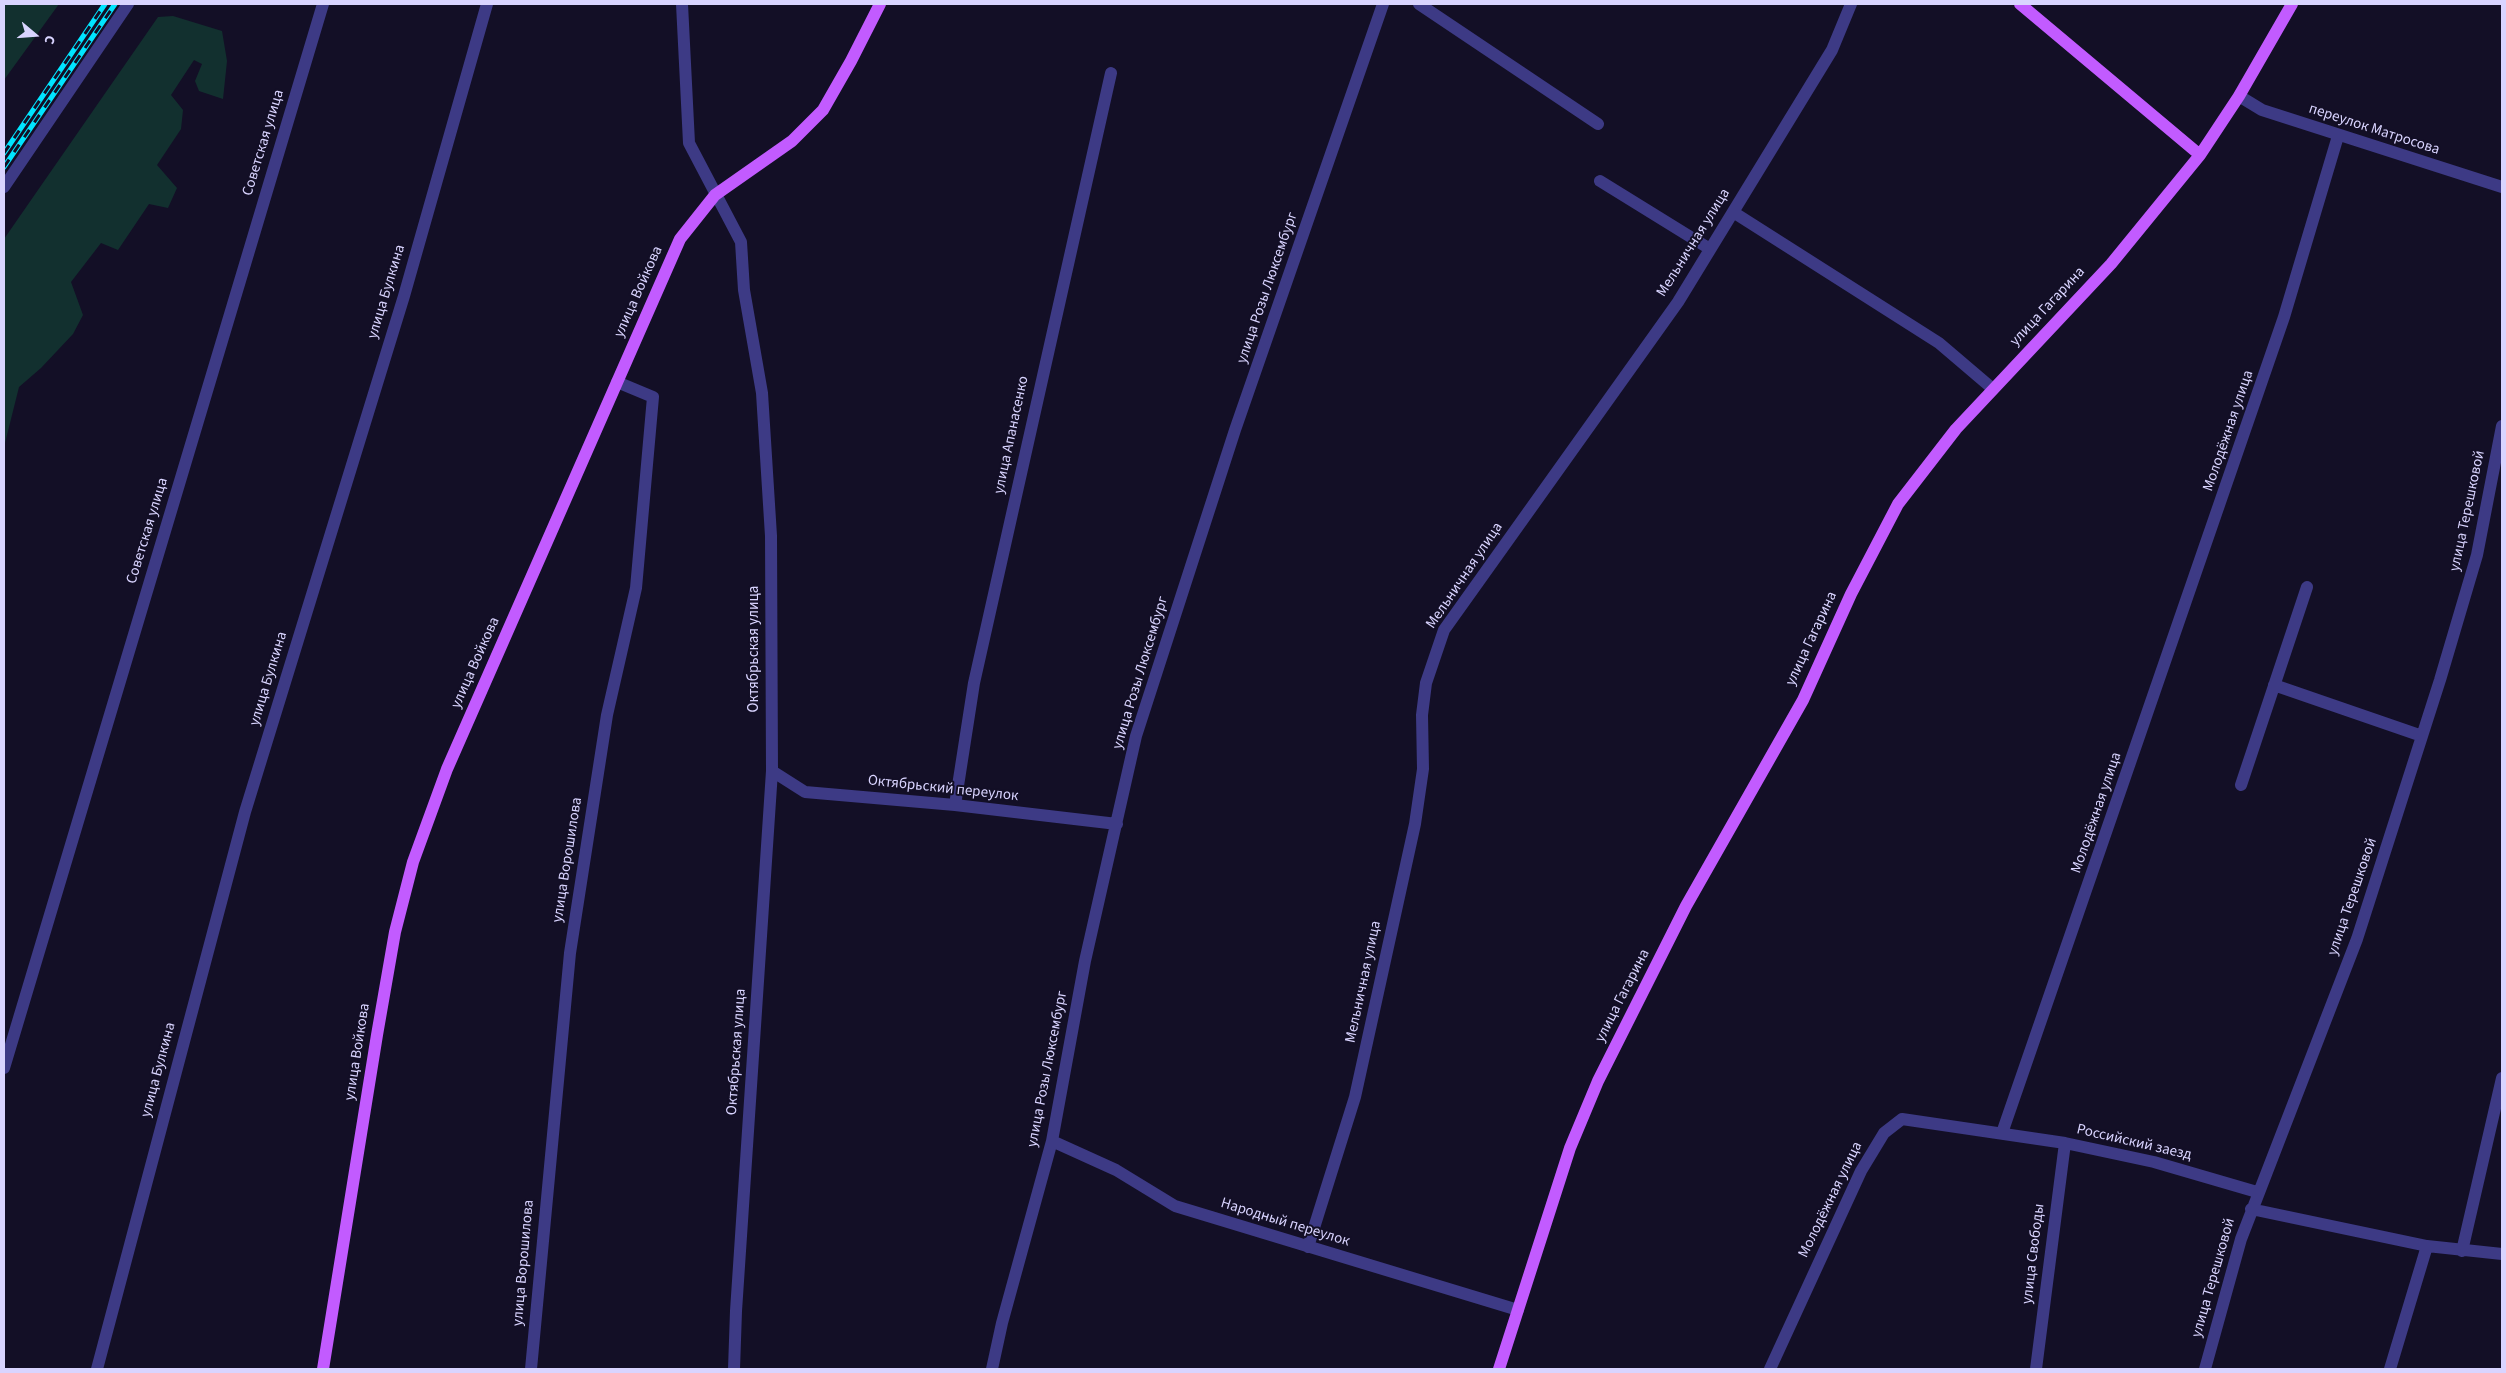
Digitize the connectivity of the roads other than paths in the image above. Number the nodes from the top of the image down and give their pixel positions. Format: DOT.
graph roads {
  1 [pos="128,4"];
  2 [pos="323,4"];
  3 [pos="487,4"];
  4 [pos="682,4"];
  5 [pos="880,4"];
  6 [pos="1383,4"];
  7 [pos="1419,4"];
  8 [pos="1851,4"];
  9 [pos="2020,4"];
  10 [pos="2292,4"];
  11 [pos="1111,73"];
  12 [pos="2239,96"];
  13 [pos="1598,124"];
  14 [pos="2338,136"];
  15 [pos="2200,155"];
  16 [pos="1600,181"];
  17 [pos="4,187"];
  18 [pos="2502,187"];
  19 [pos="715,194"];
  20 [pos="1733,212"];
  21 [pos="1710,249"];
  22 [pos="617,382"];
  23 [pos="1993,389"];
  24 [pos="2502,426"];
  25 [pos="2308,587"];
  26 [pos="2274,686"];
  27 [pos="2422,736"];
  28 [pos="772,770"];
  29 [pos="2241,785"];
  30 [pos="955,805"];
  31 [pos="1117,824"];
  32 [pos="4,1068"];
  33 [pos="2502,1078"];
  34 [pos="2002,1132"];
  35 [pos="1052,1141"];
  36 [pos="2065,1143"];
  37 [pos="2257,1192"];
  38 [pos="2251,1209"];
  39 [pos="2427,1246"];
  40 [pos="1308,1247"];
  41 [pos="2462,1250"];
  42 [pos="2502,1254"];
  43 [pos="1518,1310"];
  44 [pos="97,1369"];
  45 [pos="323,1369"];
  46 [pos="531,1369"];
  47 [pos="734,1369"];
  48 [pos="992,1369"];
  49 [pos="1499,1369"];
  50 [pos="1770,1369"];
  51 [pos="2036,1369"];
  52 [pos="2205,1369"];
  53 [pos="2390,1369"];
  1 -- 17 [label="street"];
  2 -- 32 [label="street, Советская улица"];
  3 -- 44 [label="street, улица Булкина"];
  4 -- 19 [label="street"];
  5 -- 19 [label="main road"];
  6 -- 31 [label="street, улица Розы Люксембург"];
  7 -- 13 [label="street"];
  8 -- 20 [label="street, Мельничная улица"];
  9 -- 15 [label="main road"];
  10 -- 12 [label="main road, улица Гагарина"];
  11 -- 30 [label="street, улица Апанасенко"];
  12 -- 14 [label="street, переулок Матросова"];
  12 -- 15 [label="main road, улица Гагарина"];
  14 -- 18 [label="street, переулок Матросова"];
  14 -- 34 [label="street, Молодёжная улица"];
  15 -- 23 [label="main road, улица Гагарина"];
  16 -- 21 [label="street"];
  19 -- 22 [label="main road, улица Войкова"];
  19 -- 28 [label="street, Октябрьская улица"];
  20 -- 21 [label="street, Мельничная улица"];
  20 -- 23 [label="street"];
  21 -- 40 [label="street, Мельничная улица"];
  22 -- 45 [label="main road, улица Войкова"];
  22 -- 46 [label="street, улица Ворошилова"];
  23 -- 43 [label="main road, улица Гагарина"];
  24 -- 27 [label="street, улица Терешковой"];
  25 -- 26 [label="street"];
  26 -- 27 [label="street"];
  26 -- 29 [label="street"];
  27 -- 37 [label="street, улица Терешковой"];
  28 -- 30 [label="street, Октябрьский переулок"];
  28 -- 47 [label="street, Октябрьская улица"];
  30 -- 31 [label="street, Октябрьский переулок"];
  31 -- 35 [label="street, улица Розы Люксембург"];
  33 -- 41 [label="street"];
  34 -- 36 [label="street, Российский заезд"];
  34 -- 50 [label="street, Молодёжная улица"];
  35 -- 40 [label="street, Народный переулок"];
  35 -- 48 [label="street, улица Розы Люксембург"];
  36 -- 37 [label="street, Российский заезд"];
  36 -- 51 [label="street, улица Свободы"];
  37 -- 38 [label="street, улица Терешковой"];
  38 -- 39 [label="street"];
  38 -- 52 [label="street, улица Терешковой"];
  39 -- 41 [label="street"];
  39 -- 53 [label="street"];
  40 -- 43 [label="street, Народный переулок"];
  41 -- 42 [label="street"];
  43 -- 49 [label="main road, улица Гагарина"];
}
